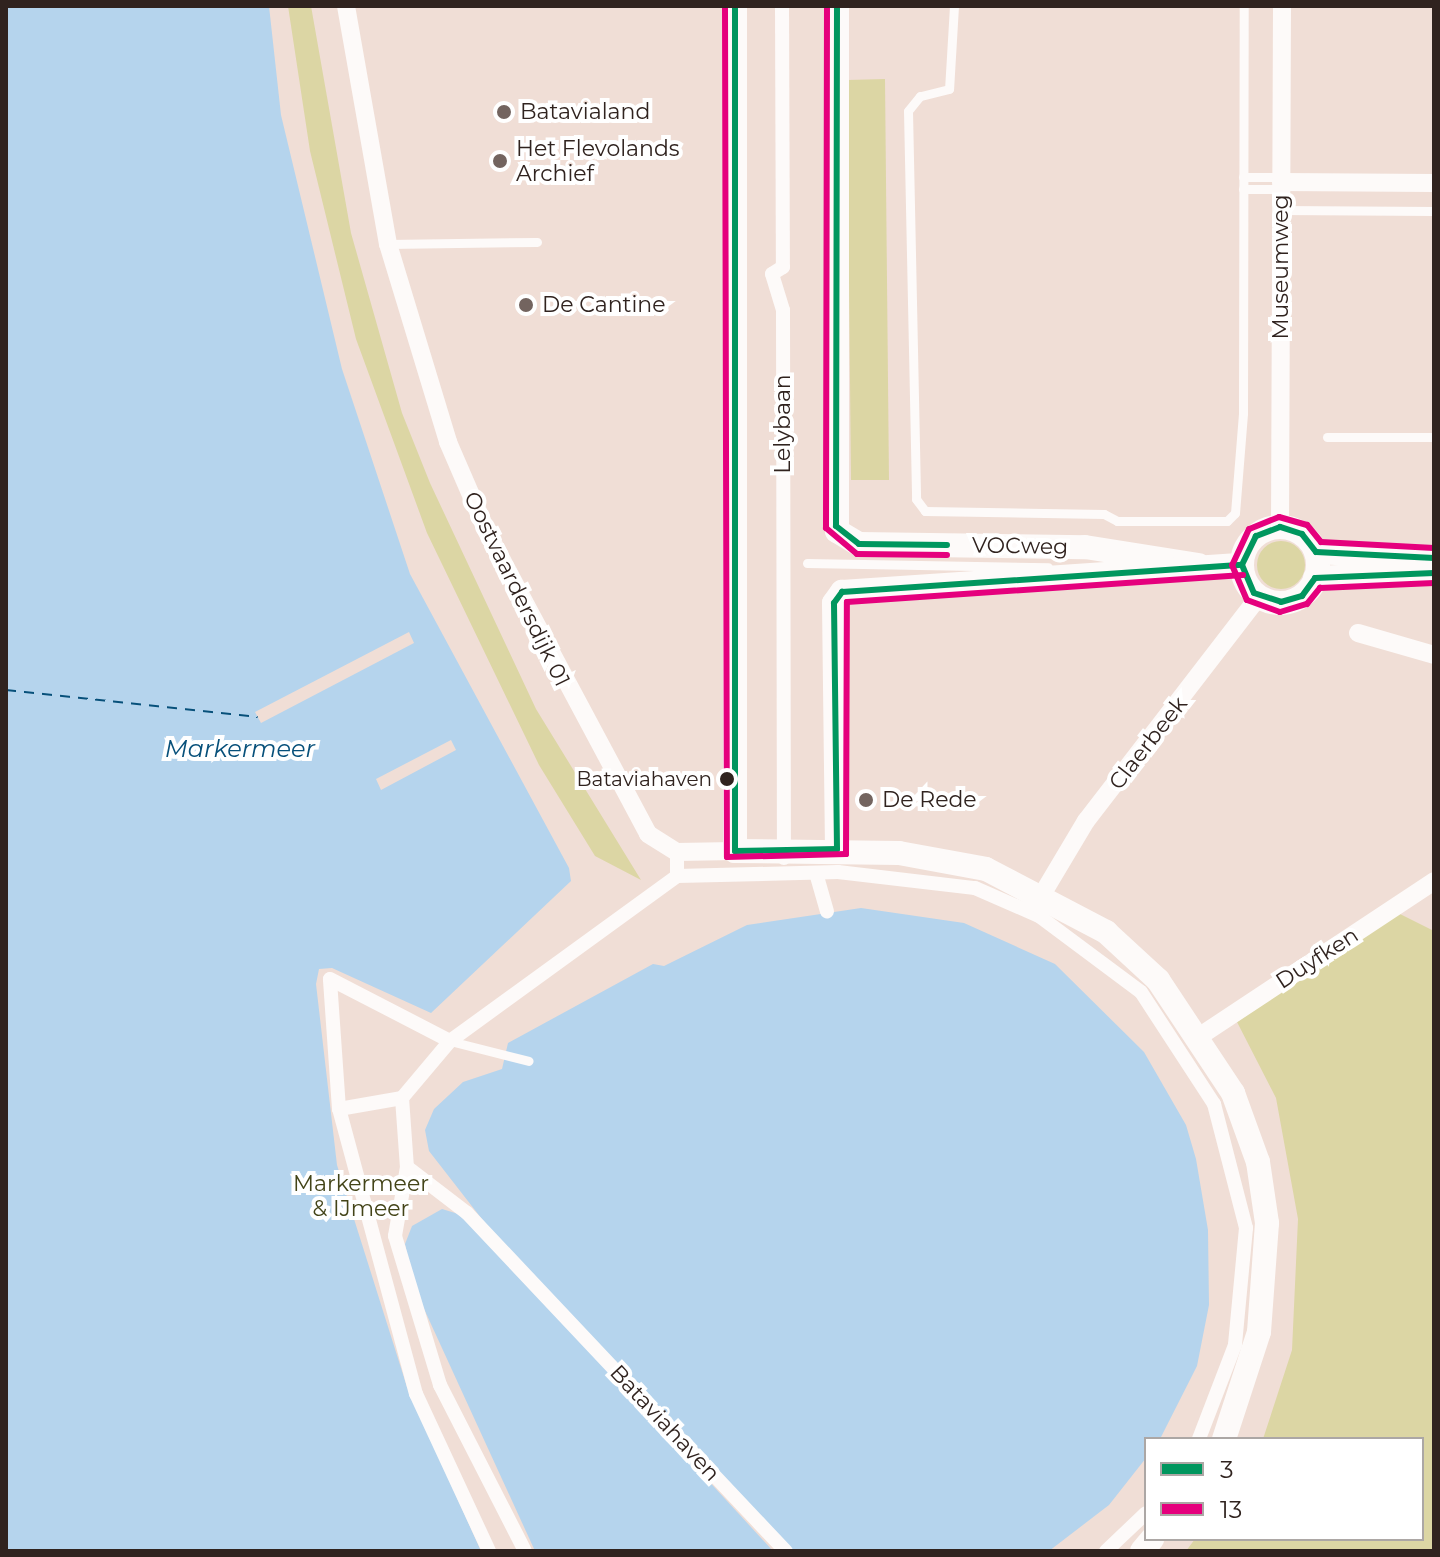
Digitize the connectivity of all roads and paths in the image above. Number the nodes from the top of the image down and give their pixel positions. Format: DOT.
graph roads {
  1 [pos="346,6"];
  2 [pos="735,6"];
  3 [pos="782,6"];
  4 [pos="837,6"];
  5 [pos="954,6"];
  6 [pos="1244,6"];
  7 [pos="1282,6"];
  8 [pos="1243,177"];
  9 [pos="1281,182"];
  10 [pos="1434,183"];
  11 [pos="1243,189"];
  12 [pos="1281,210"];
  13 [pos="1434,211"];
  14 [pos="537,242"];
  15 [pos="388,244"];
  16 [pos="1327,437"];
  17 [pos="1434,437"];
  18 [pos="1280,527"];
  19 [pos="1316,552"];
  20 [pos="1434,558"];
  21 [pos="807,563"];
  22 [pos="1104,564"];
  23 [pos="1242,565"];
  24 [pos="1434,573"];
  25 [pos="1315,578"];
  26 [pos="1259,596"];
  27 [pos="1358,633"];
  28 [pos="1434,655"];
  29 [pos="837,849"];
  30 [pos="735,851"];
  31 [pos="677,852"];
  32 [pos="784,862"];
  33 [pos="816,873"];
  34 [pos="677,876"];
  35 [pos="1434,881"];
  36 [pos="1043,893"];
  37 [pos="822,912"];
  38 [pos="1200,1036"];
  39 [pos="450,1041"];
  40 [pos="529,1061"];
  41 [pos="402,1098"];
  42 [pos="339,1109"];
  43 [pos="407,1167"];
  44 [pos="1200,1437"];
  45 [pos="1225,1437"];
  46 [pos="1144,1515"];
  47 [pos="783,1550"];
  48 [pos="489,1551"];
  49 [pos="525,1551"];
  50 [pos="1106,1551"];
  1 -- 15 [label="street, Oostvaardersdijk 01"];
  2 -- 30 [label="street"];
  3 -- 32 [label="street, Lelybaan"];
  4 -- 22 [label="street, VOCweg"];
  5 -- 11 [label="lane"];
  6 -- 8 [label="lane"];
  7 -- 9 [label="street, Museumweg"];
  8 -- 9 [label="lane"];
  8 -- 11 [label="lane"];
  9 -- 10 [label="street"];
  9 -- 11 [label="lane"];
  9 -- 12 [label="street, Museumweg"];
  12 -- 13 [label="lane"];
  12 -- 18 [label="street, Museumweg"];
  14 -- 15 [label="lane"];
  15 -- 31 [label="street, Oostvaardersdijk 01"];
  16 -- 17 [label="lane"];
  18 -- 19 [label="street"];
  18 -- 23 [label="street"];
  19 -- 20 [label="street"];
  19 -- 25 [label="street"];
  21 -- 22 [label="lane"];
  22 -- 23 [label="street, VOCweg"];
  22 -- 29 [label="street, VOCweg"];
  23 -- 26 [label="street"];
  24 -- 25 [label="street"];
  25 -- 26 [label="street"];
  26 -- 36 [label="street, Claerbeek"];
  27 -- 28 [label="street"];
  29 -- 32 [label="street"];
  29 -- 36 [label="street"];
  30 -- 31 [label="street"];
  30 -- 32 [label="street"];
  31 -- 34 [label="street"];
  32 -- 33 [label="street"];
  32 -- 34 [label="street"];
  33 -- 37 [label="street"];
  33 -- 44 [label="street"];
  34 -- 39 [label="street"];
  35 -- 38 [label="street, Duyfken"];
  36 -- 38 [label="street"];
  38 -- 45 [label="street"];
  39 -- 40 [label="lane"];
  39 -- 41 [label="street"];
  39 -- 42 [label="street"];
  41 -- 42 [label="street"];
  41 -- 43 [label="street"];
  42 -- 48 [label="street"];
  43 -- 47 [label="street, Bataviahaven"];
  43 -- 49 [label="street"];
  46 -- 50 [label="street"];
}
